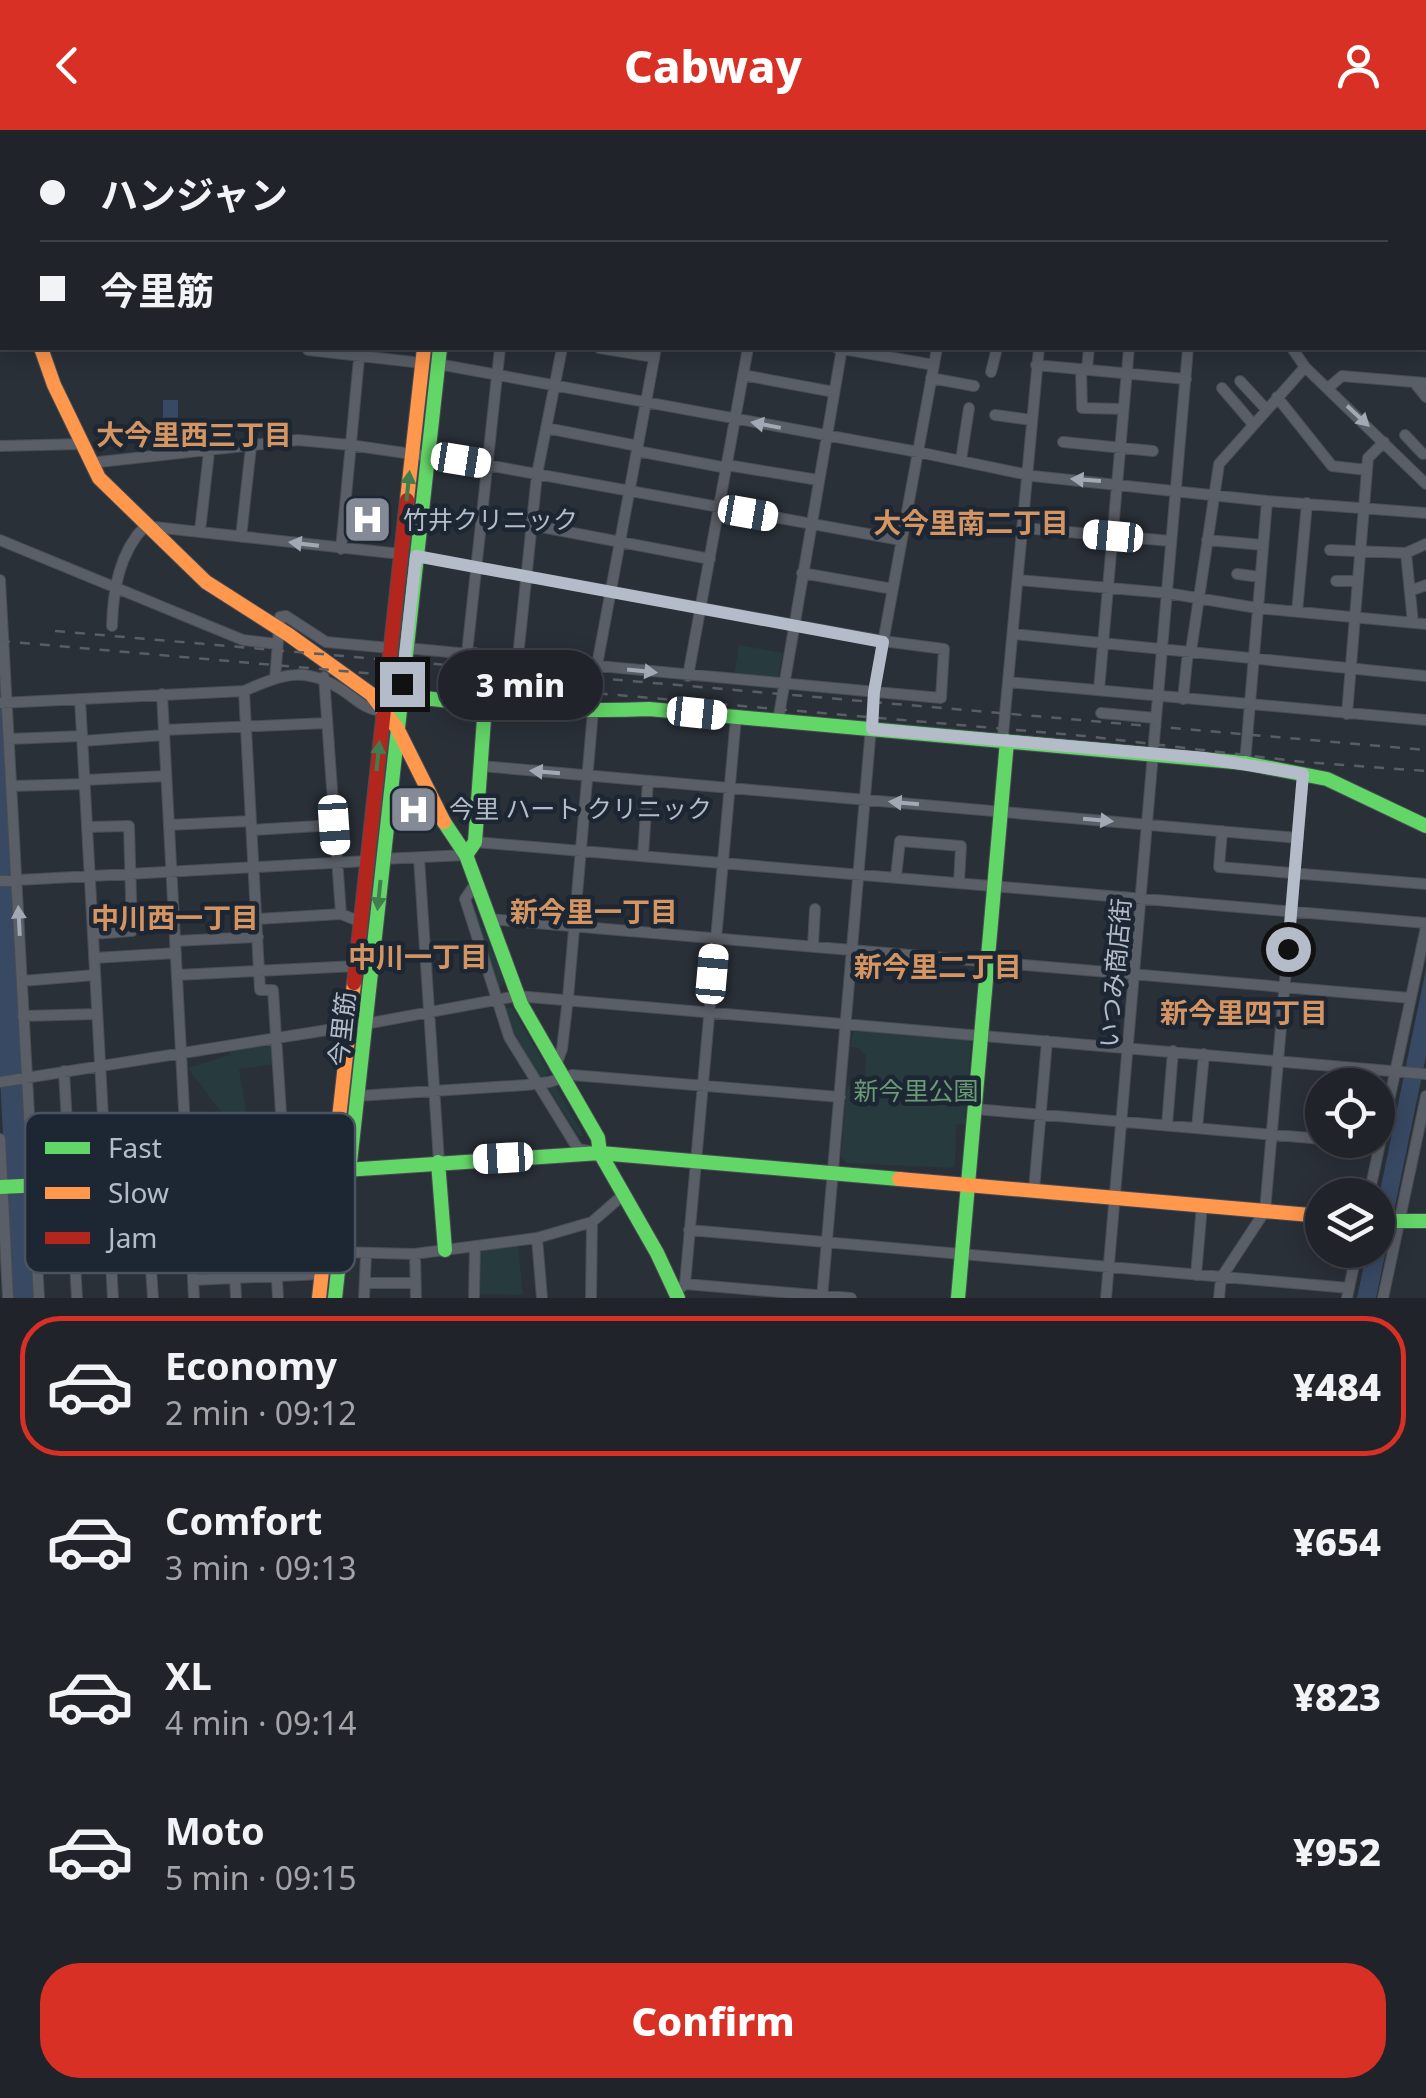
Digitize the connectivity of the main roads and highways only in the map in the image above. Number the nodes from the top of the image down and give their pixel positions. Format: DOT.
graph roads {
  1 [pos="42,350"];
  2 [pos="428,358"];
  3 [pos="398,648"];
  4 [pos="386,687"];
  5 [pos="400,697"];
  6 [pos="478,705"];
  7 [pos="383,711"];
  8 [pos="396,728"];
  9 [pos="1007,741"];
  10 [pos="1426,826"];
  11 [pos="471,848"];
  12 [pos="375,860"];
  13 [pos="362,1024"];
  14 [pos="344,1113"];
  15 [pos="355,1117"];
  16 [pos="600,1153"];
  17 [pos="438,1162"];
  18 [pos="355,1168"];
  19 [pos="968,1184"];
  20 [pos="1305,1215"];
  21 [pos="1426,1221"];
  22 [pos="1395,1222"];
  23 [pos="446,1250"];
  24 [pos="322,1273"];
  25 [pos="337,1273"];
  26 [pos="679,1291"];
  27 [pos="319,1298"];
  28 [pos="334,1298"];
  29 [pos="958,1298"];
  1 -- 7 [label="main road"];
  2 -- 3 [label="main road, 今里筋"];
  3 -- 4 [label="main road, 今里筋"];
  3 -- 5 [label="main road, 今里筋"];
  4 -- 5 [label="main road"];
  4 -- 7 [label="main road, 今里筋"];
  5 -- 6 [label="main road"];
  5 -- 8 [label="main road, 今里筋"];
  6 -- 9 [label="main road"];
  6 -- 11 [label="main road"];
  7 -- 8 [label="main road"];
  12 -- 7 [label="main road, 今里筋, one-way"];
  8 -- 11 [label="main road"];
  8 -- 12 [label="main road, 今里筋"];
  9 -- 10 [label="main road"];
  9 -- 19 [label="main road"];
  11 -- 16 [label="main road"];
  12 -- 13 [label="main road, 今里筋, one-way"];
  12 -- 13 [label="main road, 今里筋"];
  13 -- 14 [label="main road, 今里筋"];
  13 -- 15 [label="main road, 今里筋"];
  16 -- 17 [label="main road"];
  16 -- 19 [label="main road"];
  16 -- 26 [label="main road"];
  17 -- 18 [label="main road"];
  17 -- 23 [label="main road"];
  19 -- 20 [label="main road"];
  19 -- 29 [label="main road"];
  21 -- 22 [label="main road"];
  24 -- 27 [label="main road, 今里筋"];
  25 -- 28 [label="main road, 今里筋"];
}
